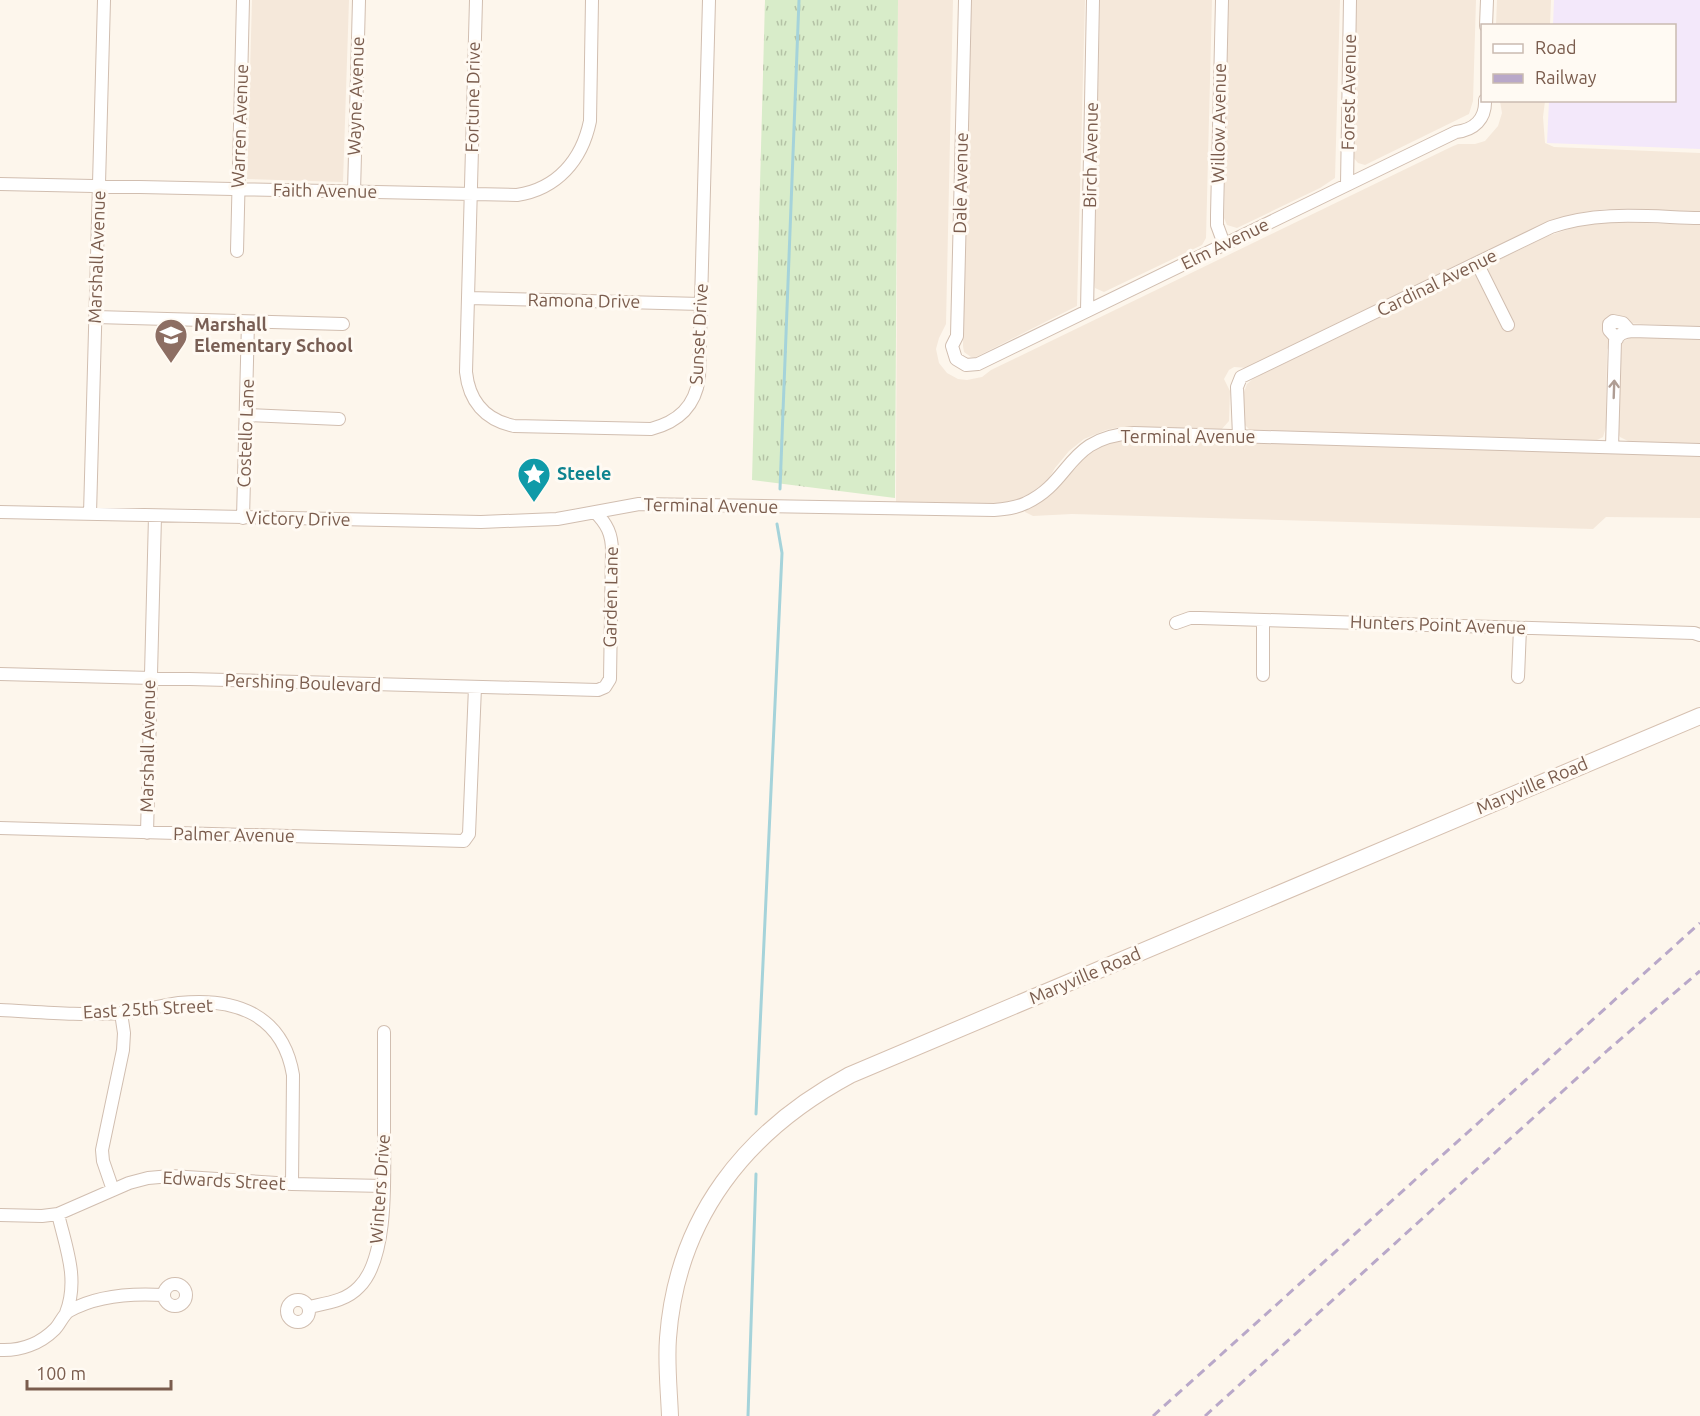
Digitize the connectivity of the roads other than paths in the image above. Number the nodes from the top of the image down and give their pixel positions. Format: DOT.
graph roads {
  1 [pos="104,0"];
  2 [pos="243,0"];
  3 [pos="359,0"];
  4 [pos="476,0"];
  5 [pos="592,0"];
  6 [pos="709,0"];
  7 [pos="965,0"];
  8 [pos="1093,0"];
  9 [pos="1222,0"];
  10 [pos="1350,0"];
  11 [pos="1487,0"];
  12 [pos="1486,24"];
  13 [pos="1485,106"];
  14 [pos="0,184"];
  15 [pos="1347,184"];
  16 [pos="99,186"];
  17 [pos="238,189"];
  18 [pos="354,192"];
  19 [pos="471,194"];
  20 [pos="1700,218"];
  21 [pos="1224,244"];
  22 [pos="237,252"];
  23 [pos="1477,263"];
  24 [pos="468,298"];
  25 [pos="701,304"];
  26 [pos="1087,311"];
  27 [pos="96,317"];
  28 [pos="248,322"];
  29 [pos="343,324"];
  30 [pos="1508,325"];
  31 [pos="1700,333"];
  32 [pos="960,362"];
  33 [pos="246,415"];
  34 [pos="339,419"];
  35 [pos="1239,436"];
  36 [pos="1612,447"];
  37 [pos="1700,450"];
  38 [pos="0,512"];
  39 [pos="595,512"];
  40 [pos="90,514"];
  41 [pos="155,516"];
  42 [pos="243,518"];
  43 [pos="1263,620"];
  44 [pos="1176,623"];
  45 [pos="1520,628"];
  46 [pos="1700,635"];
  47 [pos="0,674"];
  48 [pos="1263,675"];
  49 [pos="1518,677"];
  50 [pos="150,678"];
  51 [pos="475,687"];
  52 [pos="605,687"];
  53 [pos="1700,716"];
  54 [pos="0,828"];
  55 [pos="147,833"];
  56 [pos="0,1010"];
  57 [pos="121,1013"];
  58 [pos="384,1032"];
  59 [pos="292,1184"];
  60 [pos="384,1186"];
  61 [pos="113,1190"];
  62 [pos="58,1214"];
  63 [pos="0,1215"];
  64 [pos="164,1295"];
  65 [pos="309,1307"];
  66 [pos="66,1312"];
  67 [pos="0,1350"];
  68 [pos="670,1416"];
  1 -- 16 [label="street, Marshall Avenue"];
  2 -- 17 [label="street, Warren Avenue"];
  3 -- 18 [label="street, Wayne Avenue"];
  4 -- 19 [label="street, Fortune Drive"];
  5 -- 19 [label="street, Faith Avenue"];
  6 -- 25 [label="street, Sunset Drive"];
  7 -- 32 [label="street, Dale Avenue"];
  8 -- 26 [label="street, Birch Avenue"];
  9 -- 21 [label="street, Willow Avenue"];
  10 -- 15 [label="street, Forest Avenue"];
  11 -- 12 [label="street"];
  13 -- 15 [label="street, Elm Avenue"];
  14 -- 16 [label="street, Faith Avenue"];
  15 -- 21 [label="street, Elm Avenue"];
  16 -- 17 [label="street, Faith Avenue"];
  16 -- 27 [label="street, Marshall Avenue"];
  17 -- 18 [label="street, Faith Avenue"];
  17 -- 22 [label="street, Warren Avenue"];
  18 -- 19 [label="street, Faith Avenue"];
  19 -- 24 [label="street, Sunset Drive"];
  20 -- 23 [label="street, Cardinal Avenue"];
  21 -- 26 [label="street, Elm Avenue"];
  23 -- 30 [label="street"];
  23 -- 35 [label="street, Cardinal Avenue"];
  24 -- 25 [label="street, Ramona Drive"];
  24 -- 25 [label="street, Sunset Drive"];
  26 -- 32 [label="street, Elm Avenue"];
  27 -- 28 [label="street"];
  27 -- 40 [label="street, Marshall Avenue"];
  28 -- 29 [label="street"];
  28 -- 33 [label="street, Costello Lane"];
  36 -- 31 [label="street, one-way"];
  33 -- 34 [label="street"];
  33 -- 42 [label="street, Costello Lane"];
  35 -- 36 [label="street, Terminal Avenue"];
  35 -- 39 [label="street, Terminal Avenue"];
  36 -- 37 [label="street, Terminal Avenue"];
  38 -- 40 [label="street, Victory Drive"];
  39 -- 42 [label="street, Victory Drive"];
  39 -- 52 [label="street, Garden Lane"];
  40 -- 41 [label="street, Victory Drive"];
  41 -- 42 [label="street, Victory Drive"];
  41 -- 50 [label="street, Marshall Avenue"];
  43 -- 44 [label="street, Hunters Point Avenue"];
  43 -- 45 [label="street, Hunters Point Avenue"];
  43 -- 48 [label="street"];
  45 -- 46 [label="street, Hunters Point Avenue"];
  45 -- 49 [label="street"];
  47 -- 50 [label="street, Pershing Boulevard"];
  50 -- 51 [label="street, Pershing Boulevard"];
  50 -- 55 [label="street, Marshall Avenue"];
  51 -- 52 [label="street, Pershing Boulevard"];
  51 -- 55 [label="street, Palmer Avenue"];
  53 -- 68 [label="main road, Maryville Road"];
  54 -- 55 [label="street, Palmer Avenue"];
  56 -- 57 [label="street, East 25th Street"];
  57 -- 59 [label="street, East 25th Street"];
  57 -- 61 [label="street"];
  58 -- 60 [label="street, Winters Drive"];
  59 -- 60 [label="street, Edwards Street"];
  59 -- 61 [label="street, Edwards Street"];
  60 -- 65 [label="street, Winters Drive"];
  61 -- 62 [label="street, Edwards Street"];
  62 -- 63 [label="street, Edwards Street"];
  62 -- 66 [label="street"];
  64 -- 66 [label="street"];
  66 -- 67 [label="street"];
}
